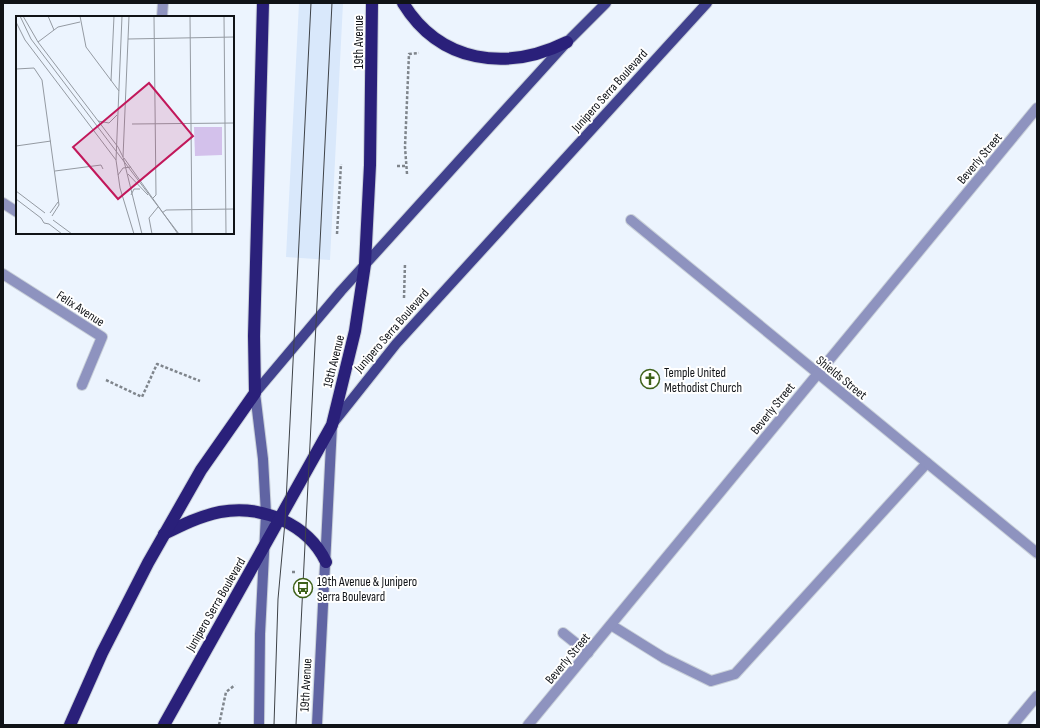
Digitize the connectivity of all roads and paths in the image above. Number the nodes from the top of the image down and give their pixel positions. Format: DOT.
graph roads {
  1 [pos="163,3"];
  2 [pos="263,3"];
  3 [pos="372,3"];
  4 [pos="403,3"];
  5 [pos="606,3"];
  6 [pos="707,3"];
  7 [pos="162,16"];
  8 [pos="567,42"];
  9 [pos="423,48"];
  10 [pos="1037,108"];
  11 [pos="341,164"];
  12 [pos="397,166"];
  13 [pos="407,166"];
  14 [pos="407,174"];
  15 [pos="3,203"];
  16 [pos="16,211"];
  17 [pos="631,220"];
  18 [pos="337,234"];
  19 [pos="405,263"];
  20 [pos="365,264"];
  21 [pos="3,274"];
  22 [pos="404,298"];
  23 [pos="818,374"];
  24 [pos="106,380"];
  25 [pos="200,381"];
  26 [pos="82,385"];
  27 [pos="255,393"];
  28 [pos="332,425"];
  29 [pos="927,463"];
  30 [pos="266,514"];
  31 [pos="280,519"];
  32 [pos="164,534"];
  33 [pos="265,544"];
  34 [pos="1037,553"];
  35 [pos="326,562"];
  36 [pos="292,572"];
  37 [pos="297,572"];
  38 [pos="611,625"];
  39 [pos="562,633"];
  40 [pos="588,653"];
  41 [pos="235,685"];
  42 [pos="1037,696"];
  43 [pos="70,725"];
  44 [pos="164,725"];
  45 [pos="219,725"];
  46 [pos="259,725"];
  47 [pos="317,725"];
  48 [pos="528,725"];
  49 [pos="1013,725"];
  1 -- 7 [label="street"];
  2 -- 27 [label="highway"];
  3 -- 20 [label="highway, 19th Avenue"];
  4 -- 8 [label="highway"];
  5 -- 8 [label="main road"];
  6 -- 28 [label="main road, Junipero Serra Boulevard"];
  8 -- 20 [label="main road"];
  9 -- 13 [label="path"];
  10 -- 23 [label="street, Beverly Street"];
  11 -- 18 [label="path"];
  12 -- 13 [label="path"];
  13 -- 14 [label="path"];
  15 -- 16 [label="street"];
  17 -- 23 [label="street, Shields Street"];
  19 -- 22 [label="path"];
  20 -- 27 [label="main road"];
  20 -- 28 [label="highway, 19th Avenue"];
  21 -- 26 [label="street, Felix Avenue"];
  23 -- 29 [label="street, Shields Street"];
  23 -- 38 [label="street, Beverly Street"];
  24 -- 25 [label="path"];
  27 -- 30 [label="street"];
  27 -- 32 [label="highway"];
  28 -- 31 [label="highway, Junipero Serra Boulevard"];
  28 -- 35 [label="street, 19th Avenue"];
  29 -- 34 [label="street, Shields Street"];
  29 -- 38 [label="street"];
  30 -- 31 [label="highway"];
  30 -- 32 [label="highway"];
  30 -- 33 [label="street"];
  31 -- 33 [label="highway, Junipero Serra Boulevard"];
  31 -- 35 [label="highway"];
  32 -- 43 [label="highway"];
  33 -- 44 [label="highway, Junipero Serra Boulevard"];
  33 -- 46 [label="street"];
  35 -- 47 [label="street, 19th Avenue"];
  36 -- 37 [label="path"];
  38 -- 40 [label="street, Beverly Street"];
  39 -- 40 [label="street"];
  40 -- 48 [label="street, Beverly Street"];
  41 -- 45 [label="path"];
  42 -- 49 [label="street"];
}
